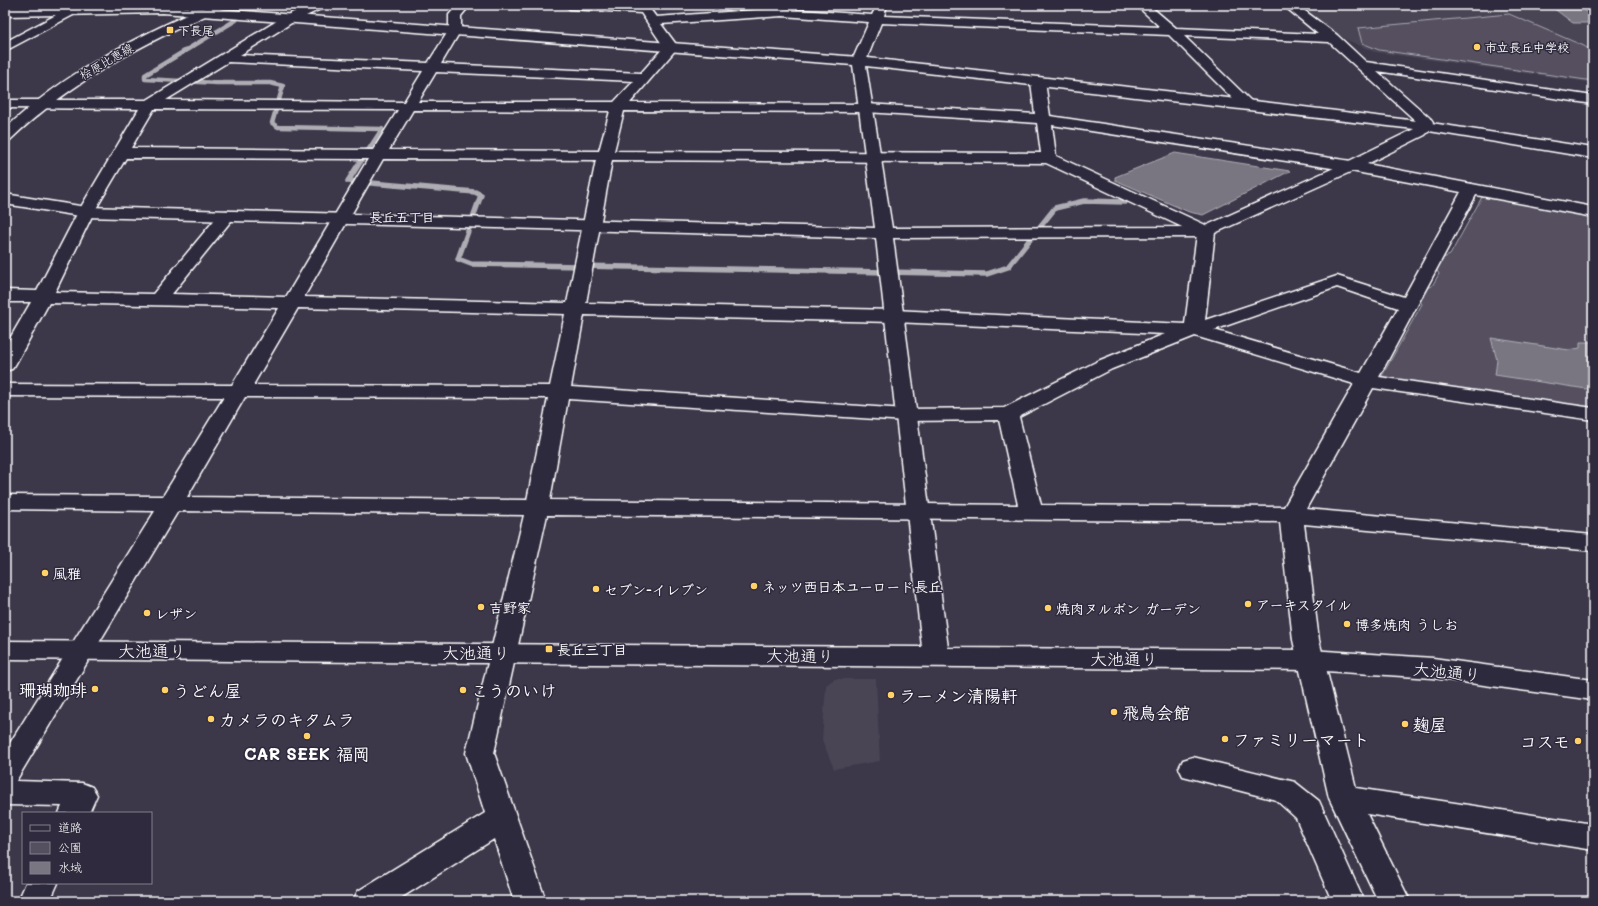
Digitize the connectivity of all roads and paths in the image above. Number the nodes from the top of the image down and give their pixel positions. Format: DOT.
graph roads {
  1 [pos="219,5"];
  2 [pos="319,5"];
  3 [pos="464,5"];
  4 [pos="570,5"];
  5 [pos="882,5"];
  6 [pos="1142,5"];
  7 [pos="1289,5"];
  8 [pos="5,7"];
  9 [pos="777,9"];
  10 [pos="73,10"];
  11 [pos="28,11"];
  12 [pos="5,12"];
  13 [pos="202,12"];
  14 [pos="646,12"];
  15 [pos="289,19"];
  16 [pos="876,19"];
  17 [pos="455,30"];
  18 [pos="1172,31"];
  19 [pos="1332,38"];
  20 [pos="5,47"];
  21 [pos="671,47"];
  22 [pos="225,58"];
  23 [pos="859,61"];
  24 [pos="1362,65"];
  25 [pos="432,68"];
  26 [pos="645,77"];
  27 [pos="1038,82"];
  28 [pos="1593,100"];
  29 [pos="5,104"];
  30 [pos="40,104"];
  31 [pos="1246,104"];
  32 [pos="149,105"];
  33 [pos="409,107"];
  34 [pos="618,108"];
  35 [pos="866,108"];
  36 [pos="1043,119"];
  37 [pos="1425,126"];
  38 [pos="5,137"];
  39 [pos="121,153"];
  40 [pos="379,153"];
  41 [pos="1593,153"];
  42 [pos="604,156"];
  43 [pos="873,157"];
  44 [pos="1049,158"];
  45 [pos="1351,166"];
  46 [pos="1471,189"];
  47 [pos="5,199"];
  48 [pos="86,212"];
  49 [pos="1593,212"];
  50 [pos="227,216"];
  51 [pos="342,219"];
  52 [pos="591,226"];
  53 [pos="1206,232"];
  54 [pos="884,233"];
  55 [pos="5,296"];
  56 [pos="43,297"];
  57 [pos="158,299"];
  58 [pos="292,303"];
  59 [pos="1410,305"];
  60 [pos="574,309"];
  61 [pos="894,316"];
  62 [pos="1194,330"];
  63 [pos="5,365"];
  64 [pos="1367,381"];
  65 [pos="5,390"];
  66 [pos="239,390"];
  67 [pos="558,392"];
  68 [pos="1008,414"];
  69 [pos="1593,414"];
  70 [pos="906,415"];
  71 [pos="5,502"];
  72 [pos="170,504"];
  73 [pos="537,508"];
  74 [pos="918,512"];
  75 [pos="1031,512"];
  76 [pos="1291,515"];
  77 [pos="1593,543"];
  78 [pos="5,650"];
  79 [pos="82,650"];
  80 [pos="504,652"];
  81 [pos="936,656"];
  82 [pos="1310,660"];
  83 [pos="1593,690"];
  84 [pos="1193,768"];
  85 [pos="5,775"];
  86 [pos="5,793"];
  87 [pos="1344,798"];
  88 [pos="74,812"];
  89 [pos="501,819"];
  90 [pos="1593,837"];
  91 [pos="42,884"];
  92 [pos="34,901"];
  93 [pos="369,901"];
  94 [pos="530,901"];
  95 [pos="1348,901"];
  96 [pos="1394,901"];
  1 -- 13 [label="street, 桧原比恵線"];
  2 -- 15 [label="street"];
  3 -- 17 [label="street"];
  4 -- 14 [label="street"];
  5 -- 16 [label="street"];
  6 -- 18 [label="street"];
  7 -- 19 [label="street"];
  8 -- 11 [label="street"];
  9 -- 14 [label="street"];
  9 -- 16 [label="street"];
  10 -- 11 [label="street"];
  10 -- 13 [label="street"];
  10 -- 20 [label="street"];
  11 -- 12 [label="street"];
  13 -- 15 [label="street"];
  13 -- 30 [label="street, 桧原比恵線"];
  14 -- 21 [label="street"];
  15 -- 17 [label="street"];
  15 -- 22 [label="street"];
  16 -- 18 [label="street"];
  16 -- 23 [label="street"];
  17 -- 21 [label="street"];
  17 -- 25 [label="street"];
  18 -- 19 [label="street"];
  18 -- 31 [label="street"];
  19 -- 24 [label="street"];
  21 -- 23 [label="street"];
  21 -- 26 [label="street"];
  22 -- 25 [label="street"];
  22 -- 32 [label="street"];
  23 -- 27 [label="street"];
  23 -- 35 [label="street"];
  24 -- 28 [label="street"];
  24 -- 37 [label="street"];
  25 -- 26 [label="street"];
  25 -- 33 [label="street"];
  26 -- 34 [label="street"];
  27 -- 31 [label="street"];
  27 -- 36 [label="street"];
  29 -- 30 [label="street"];
  30 -- 32 [label="street"];
  30 -- 38 [label="street, 桧原比恵線"];
  31 -- 37 [label="street"];
  32 -- 33 [label="street"];
  32 -- 39 [label="street"];
  33 -- 34 [label="street"];
  33 -- 40 [label="street"];
  34 -- 35 [label="street"];
  34 -- 42 [label="street"];
  35 -- 36 [label="street"];
  35 -- 43 [label="street"];
  36 -- 44 [label="street"];
  36 -- 45 [label="street"];
  37 -- 41 [label="street"];
  37 -- 45 [label="street"];
  39 -- 40 [label="street"];
  39 -- 48 [label="street"];
  40 -- 42 [label="street"];
  40 -- 51 [label="street"];
  42 -- 43 [label="street"];
  42 -- 52 [label="street"];
  43 -- 44 [label="street"];
  43 -- 54 [label="street"];
  44 -- 53 [label="street"];
  45 -- 46 [label="street"];
  45 -- 53 [label="street"];
  46 -- 49 [label="street"];
  46 -- 59 [label="street"];
  47 -- 48 [label="street"];
  48 -- 50 [label="street"];
  48 -- 56 [label="street"];
  50 -- 51 [label="street"];
  50 -- 57 [label="street"];
  51 -- 52 [label="street"];
  51 -- 58 [label="street"];
  52 -- 54 [label="street"];
  52 -- 60 [label="street"];
  53 -- 54 [label="street"];
  53 -- 62 [label="street"];
  54 -- 61 [label="street"];
  55 -- 56 [label="street"];
  56 -- 57 [label="street"];
  56 -- 63 [label="street"];
  57 -- 58 [label="street"];
  58 -- 60 [label="street"];
  58 -- 66 [label="street"];
  59 -- 62 [label="street"];
  59 -- 64 [label="street"];
  60 -- 61 [label="street"];
  60 -- 67 [label="street"];
  61 -- 62 [label="street"];
  61 -- 70 [label="street"];
  62 -- 64 [label="street"];
  62 -- 68 [label="street"];
  64 -- 69 [label="street"];
  64 -- 76 [label="street"];
  65 -- 66 [label="street"];
  66 -- 67 [label="street"];
  66 -- 72 [label="street"];
  67 -- 70 [label="street"];
  67 -- 73 [label="street"];
  68 -- 70 [label="street"];
  68 -- 75 [label="street"];
  70 -- 74 [label="street"];
  71 -- 72 [label="street"];
  72 -- 73 [label="street"];
  72 -- 79 [label="street"];
  73 -- 74 [label="street"];
  73 -- 80 [label="street"];
  74 -- 75 [label="street"];
  74 -- 81 [label="street"];
  75 -- 76 [label="street"];
  76 -- 77 [label="street"];
  76 -- 82 [label="street"];
  78 -- 79 [label="street, 大池通り"];
  79 -- 80 [label="street, 大池通り"];
  79 -- 85 [label="street"];
  80 -- 81 [label="street, 大池通り"];
  80 -- 89 [label="street"];
  81 -- 82 [label="street, 大池通り"];
  82 -- 83 [label="street, 大池通り"];
  82 -- 87 [label="street"];
  84 -- 95 [label="street"];
  86 -- 88 [label="street"];
  87 -- 90 [label="street"];
  87 -- 96 [label="street"];
  89 -- 93 [label="street"];
  89 -- 94 [label="street"];
  91 -- 92 [label="street"];
}
